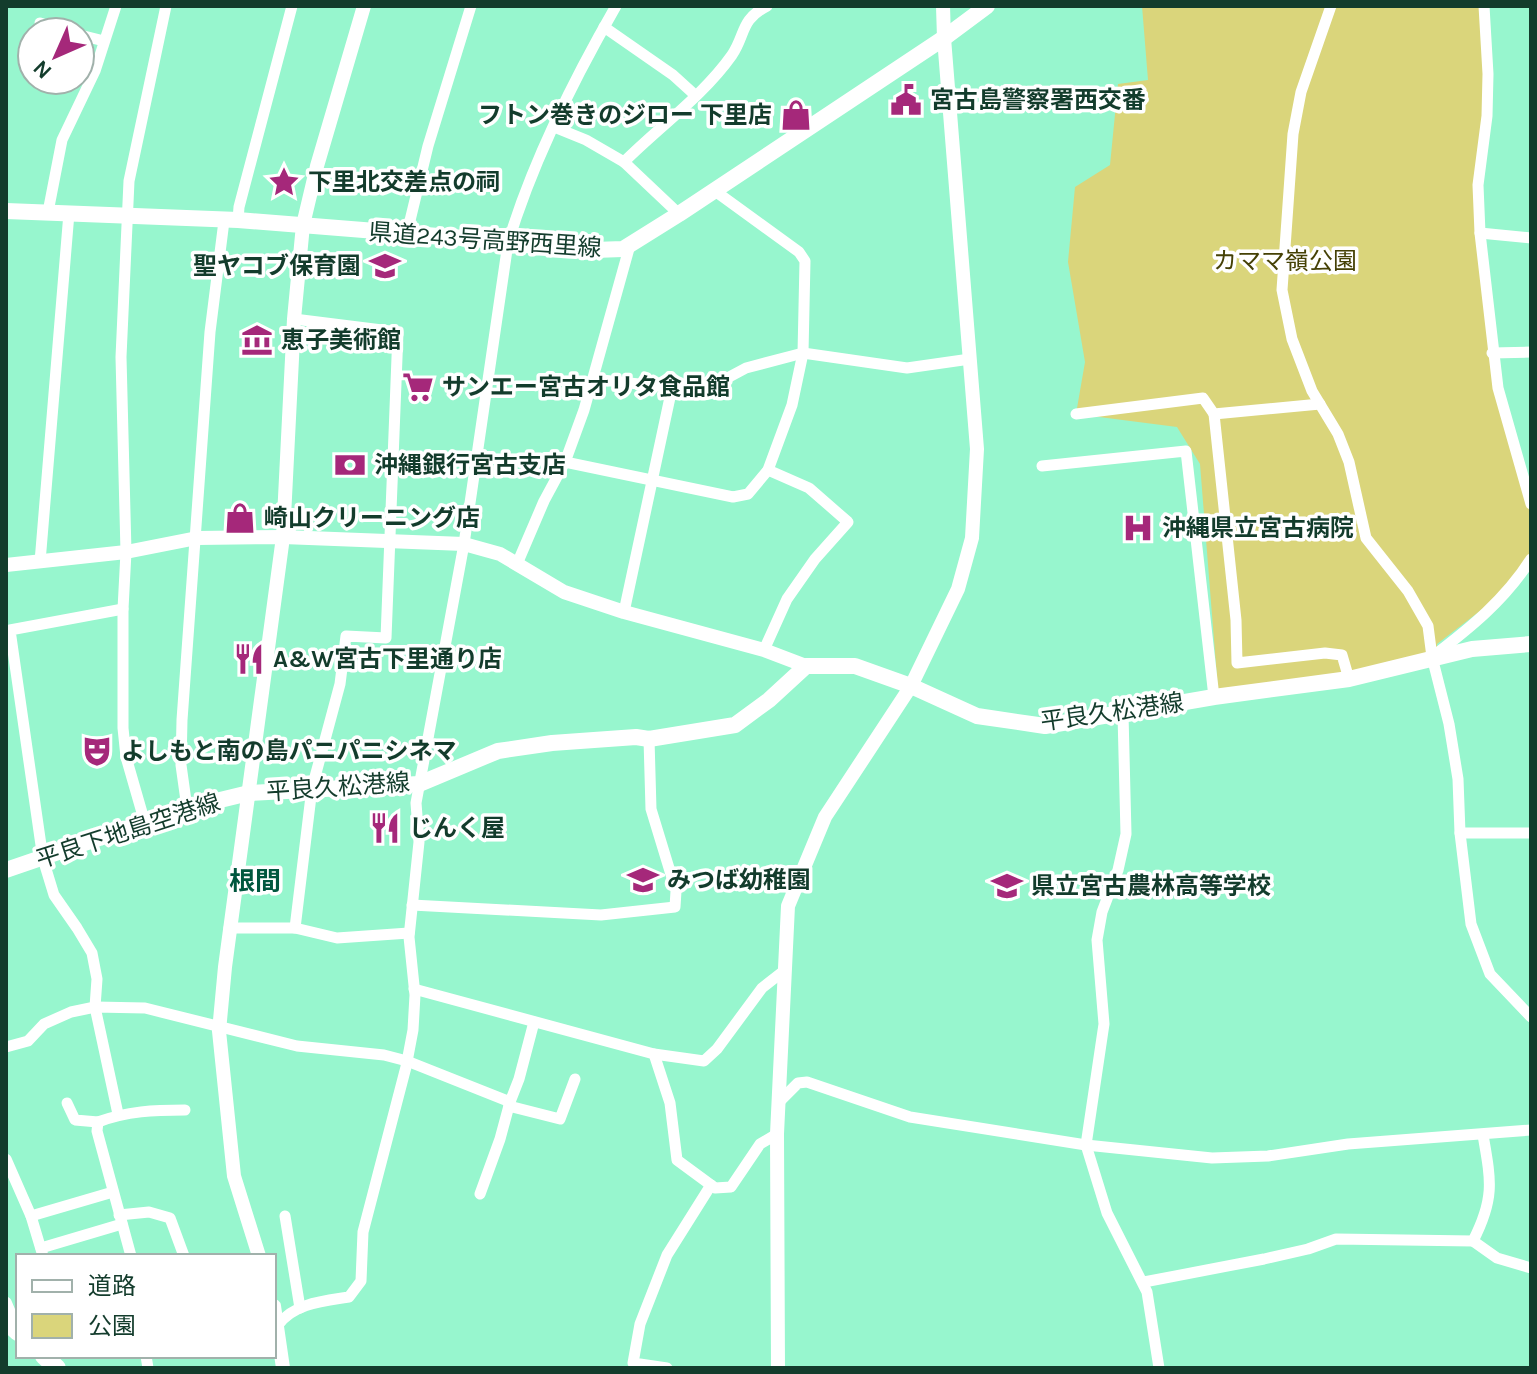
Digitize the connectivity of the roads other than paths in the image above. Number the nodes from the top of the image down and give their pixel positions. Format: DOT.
graph roads {
  1 [pos="116,6"];
  2 [pos="166,6"];
  3 [pos="292,6"];
  4 [pos="364,6"];
  5 [pos="471,6"];
  6 [pos="616,6"];
  7 [pos="767,6"];
  8 [pos="943,6"];
  9 [pos="987,6"];
  10 [pos="1331,6"];
  11 [pos="1484,6"];
  12 [pos="604,27"];
  13 [pos="944,38"];
  14 [pos="96,39"];
  15 [pos="104,41"];
  16 [pos="695,95"];
  17 [pos="554,127"];
  18 [pos="624,162"];
  19 [pos="715,191"];
  20 [pos="6,211"];
  21 [pos="48,212"];
  22 [pos="69,213"];
  23 [pos="127,214"];
  24 [pos="679,214"];
  25 [pos="231,220"];
  26 [pos="303,225"];
  27 [pos="407,233"];
  28 [pos="1480,233"];
  29 [pos="1531,238"];
  30 [pos="508,243"];
  31 [pos="630,244"];
  32 [pos="294,319"];
  33 [pos="1531,352"];
  34 [pos="803,353"];
  35 [pos="1492,353"];
  36 [pos="970,359"];
  37 [pos="593,379"];
  38 [pos="672,388"];
  39 [pos="1320,404"];
  40 [pos="1076,414"];
  41 [pos="1214,414"];
  42 [pos="565,462"];
  43 [pos="1042,466"];
  44 [pos="768,470"];
  45 [pos="655,480"];
  46 [pos="1531,504"];
  47 [pos="283,537"];
  48 [pos="197,538"];
  49 [pos="390,543"];
  50 [pos="464,544"];
  51 [pos="126,552"];
  52 [pos="1531,559"];
  53 [pos="40,562"];
  54 [pos="517,564"];
  55 [pos="6,565"];
  56 [pos="123,609"];
  57 [pos="624,612"];
  58 [pos="1531,644"];
  59 [pos="764,650"];
  60 [pos="1432,657"];
  61 [pos="806,666"];
  62 [pos="1349,679"];
  63 [pos="911,686"];
  64 [pos="1214,697"];
  65 [pos="1123,714"];
  66 [pos="649,739"];
  67 [pos="419,784"];
  68 [pos="312,788"];
  69 [pos="249,793"];
  70 [pos="187,808"];
  71 [pos="145,823"];
  72 [pos="1460,833"];
  73 [pos="1531,833"];
  74 [pos="43,859"];
  75 [pos="6,870"];
  76 [pos="412,905"];
  77 [pos="229,928"];
  78 [pos="295,928"];
  79 [pos="409,933"];
  80 [pos="785,970"];
  81 [pos="414,989"];
  82 [pos="95,1007"];
  83 [pos="1531,1017"];
  84 [pos="534,1022"];
  85 [pos="220,1027"];
  86 [pos="6,1047"];
  87 [pos="654,1054"];
  88 [pos="407,1061"];
  89 [pos="575,1079"];
  90 [pos="779,1102"];
  91 [pos="67,1103"];
  92 [pos="509,1104"];
  93 [pos="185,1110"];
  94 [pos="118,1114"];
  95 [pos="98,1122"];
  96 [pos="1531,1130"];
  97 [pos="777,1134"];
  98 [pos="1483,1135"];
  99 [pos="1086,1145"];
  100 [pos="6,1159"];
  101 [pos="711,1185"];
  102 [pos="113,1192"];
  103 [pos="480,1194"];
  104 [pos="31,1216"];
  105 [pos="285,1216"];
  106 [pos="121,1220"];
  107 [pos="1473,1241"];
  108 [pos="42,1252"];
  109 [pos="130,1254"];
  110 [pos="183,1254"];
  111 [pos="258,1254"];
  112 [pos="1531,1268"];
  113 [pos="1144,1282"];
  114 [pos="6,1302"];
  115 [pos="300,1308"];
  116 [pos="276,1316"];
  117 [pos="278,1325"];
  118 [pos="16,1326"];
  119 [pos="283,1368"];
  120 [pos="667,1368"];
  121 [pos="778,1368"];
  122 [pos="1159,1368"];
  1 -- 15 [label="street"];
  2 -- 23 [label="street"];
  3 -- 25 [label="street"];
  4 -- 26 [label="street"];
  5 -- 27 [label="street"];
  6 -- 12 [label="street"];
  7 -- 16 [label="street"];
  8 -- 13 [label="street"];
  9 -- 13 [label="main road, 県道243号高野西里線"];
  10 -- 39 [label="street"];
  11 -- 28 [label="street"];
  12 -- 16 [label="street"];
  12 -- 17 [label="street"];
  13 -- 19 [label="main road, 県道243号高野西里線"];
  13 -- 36 [label="street"];
  14 -- 15 [label="street"];
  15 -- 21 [label="street"];
  16 -- 18 [label="street"];
  17 -- 18 [label="street"];
  17 -- 30 [label="street"];
  18 -- 24 [label="street"];
  19 -- 24 [label="main road, 県道243号高野西里線"];
  19 -- 34 [label="street"];
  20 -- 21 [label="main road, 県道243号高野西里線"];
  21 -- 22 [label="main road, 県道243号高野西里線"];
  22 -- 23 [label="main road, 県道243号高野西里線"];
  22 -- 53 [label="street"];
  23 -- 25 [label="main road, 県道243号高野西里線"];
  23 -- 51 [label="street"];
  24 -- 31 [label="main road, 県道243号高野西里線"];
  25 -- 26 [label="main road, 県道243号高野西里線"];
  25 -- 48 [label="street"];
  26 -- 27 [label="main road, 県道243号高野西里線"];
  26 -- 32 [label="street"];
  27 -- 30 [label="main road, 県道243号高野西里線"];
  28 -- 29 [label="street"];
  28 -- 35 [label="street"];
  30 -- 31 [label="main road, 県道243号高野西里線"];
  30 -- 50 [label="street"];
  31 -- 37 [label="street"];
  32 -- 47 [label="street"];
  32 -- 49 [label="street"];
  33 -- 35 [label="street"];
  34 -- 36 [label="street"];
  34 -- 38 [label="street"];
  34 -- 44 [label="street"];
  35 -- 46 [label="street"];
  36 -- 63 [label="street"];
  37 -- 38 [label="street"];
  37 -- 42 [label="street"];
  38 -- 45 [label="street"];
  39 -- 41 [label="street"];
  39 -- 60 [label="street"];
  40 -- 41 [label="street"];
  41 -- 62 [label="street"];
  42 -- 45 [label="street"];
  42 -- 54 [label="street"];
  43 -- 64 [label="street"];
  44 -- 45 [label="street"];
  44 -- 59 [label="street"];
  45 -- 57 [label="street"];
  47 -- 48 [label="street"];
  47 -- 49 [label="street"];
  47 -- 69 [label="street"];
  48 -- 51 [label="street"];
  48 -- 70 [label="street"];
  49 -- 50 [label="street"];
  49 -- 68 [label="street"];
  50 -- 54 [label="street"];
  50 -- 67 [label="street"];
  51 -- 53 [label="street"];
  51 -- 56 [label="street"];
  52 -- 60 [label="street"];
  53 -- 55 [label="street"];
  54 -- 57 [label="street"];
  56 -- 71 [label="street"];
  56 -- 74 [label="street"];
  57 -- 59 [label="street"];
  58 -- 60 [label="main road, 平良久松港線"];
  59 -- 61 [label="street"];
  60 -- 62 [label="main road, 平良久松港線"];
  60 -- 72 [label="street"];
  61 -- 63 [label="main road, 平良久松港線"];
  61 -- 66 [label="main road, 平良久松港線"];
  62 -- 64 [label="main road, 平良久松港線"];
  63 -- 65 [label="main road, 平良久松港線"];
  63 -- 80 [label="street"];
  64 -- 65 [label="main road, 平良久松港線"];
  65 -- 99 [label="street"];
  66 -- 67 [label="main road, 平良久松港線"];
  66 -- 76 [label="street"];
  67 -- 68 [label="main road, 平良久松港線"];
  67 -- 76 [label="street"];
  68 -- 69 [label="main road, 平良久松港線"];
  68 -- 78 [label="street"];
  69 -- 70 [label="main road, 平良下地島空港線"];
  69 -- 77 [label="street"];
  70 -- 71 [label="main road, 平良下地島空港線"];
  71 -- 74 [label="main road, 平良下地島空港線"];
  72 -- 73 [label="street"];
  72 -- 83 [label="street"];
  74 -- 75 [label="main road, 平良下地島空港線"];
  74 -- 82 [label="street"];
  76 -- 79 [label="street"];
  77 -- 78 [label="street"];
  77 -- 85 [label="street"];
  78 -- 79 [label="street"];
  79 -- 81 [label="street"];
  80 -- 87 [label="street"];
  80 -- 90 [label="street"];
  81 -- 84 [label="street"];
  81 -- 88 [label="street"];
  82 -- 85 [label="street"];
  82 -- 86 [label="street"];
  82 -- 94 [label="street"];
  84 -- 87 [label="street"];
  84 -- 92 [label="street"];
  85 -- 88 [label="street"];
  85 -- 111 [label="street"];
  87 -- 101 [label="street"];
  88 -- 92 [label="street"];
  88 -- 115 [label="street"];
  89 -- 92 [label="street"];
  90 -- 97 [label="street"];
  90 -- 99 [label="street"];
  91 -- 95 [label="street"];
  92 -- 103 [label="street"];
  93 -- 94 [label="street"];
  94 -- 95 [label="street"];
  95 -- 102 [label="street"];
  96 -- 98 [label="street"];
  97 -- 101 [label="street"];
  97 -- 121 [label="street"];
  98 -- 99 [label="street"];
  98 -- 107 [label="street"];
  99 -- 113 [label="street"];
  100 -- 104 [label="street"];
  101 -- 120 [label="street"];
  102 -- 104 [label="street"];
  102 -- 106 [label="street"];
  104 -- 108 [label="street"];
  105 -- 115 [label="street"];
  106 -- 108 [label="street"];
  106 -- 109 [label="street"];
  106 -- 110 [label="street"];
  107 -- 112 [label="street"];
  107 -- 113 [label="street"];
  113 -- 122 [label="street"];
  114 -- 118 [label="street"];
  115 -- 117 [label="street"];
  116 -- 117 [label="street"];
  117 -- 119 [label="street"];
}
